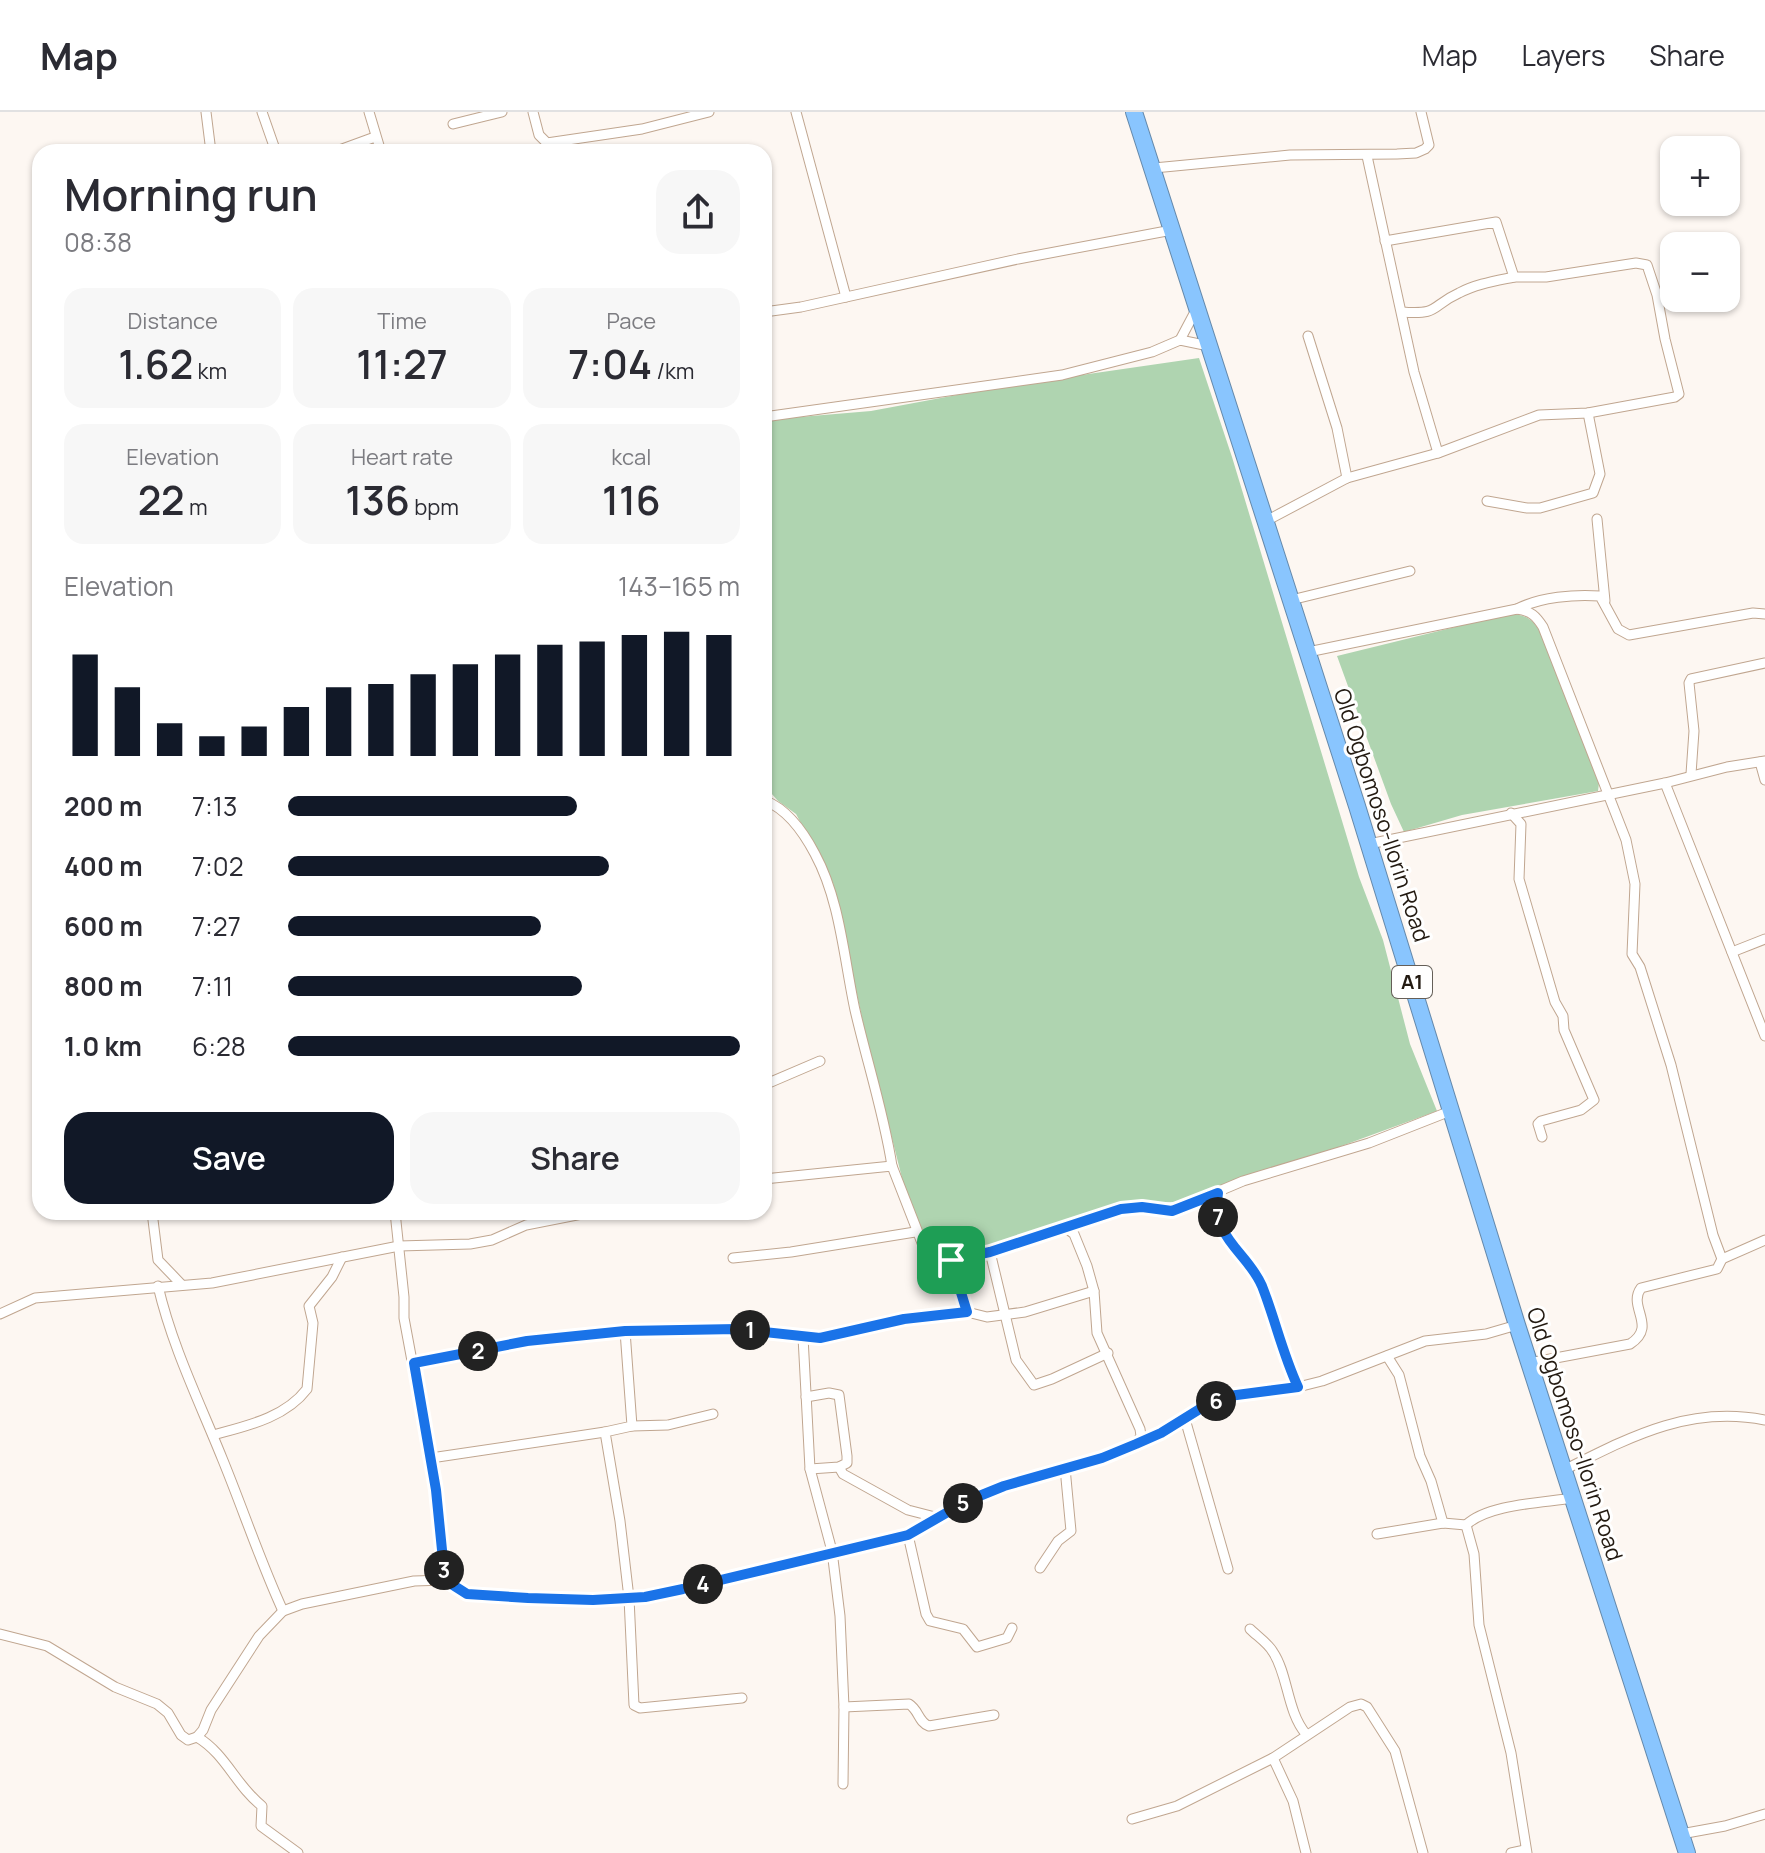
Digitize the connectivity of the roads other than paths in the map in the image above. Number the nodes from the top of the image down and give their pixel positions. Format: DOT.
graph roads {
  1 [pos="206,112"];
  2 [pos="262,112"];
  3 [pos="369,112"];
  4 [pos="502,112"];
  5 [pos="533,112"];
  6 [pos="709,112"];
  7 [pos="796,112"];
  8 [pos="1134,112"];
  9 [pos="1421,112"];
  10 [pos="453,124"];
  11 [pos="375,137"];
  12 [pos="210,144"];
  13 [pos="273,144"];
  14 [pos="356,144"];
  15 [pos="378,144"];
  16 [pos="543,144"];
  17 [pos="552,144"];
  18 [pos="1367,156"];
  19 [pos="1154,168"];
  20 [pos="1172,230"];
  21 [pos="1385,241"];
  22 [pos="1514,277"];
  23 [pos="846,297"];
  24 [pos="1197,308"];
  25 [pos="772,311"];
  26 [pos="1402,312"];
  27 [pos="1308,336"];
  28 [pos="1180,340"];
  29 [pos="1209,346"];
  30 [pos="1588,413"];
  31 [pos="772,416"];
  32 [pos="1438,453"];
  33 [pos="1347,478"];
  34 [pos="1487,501"];
  35 [pos="1597,519"];
  36 [pos="1266,521"];
  37 [pos="1410,571"];
  38 [pos="1291,600"];
  39 [pos="1605,601"];
  40 [pos="1517,609"];
  41 [pos="1765,614"];
  42 [pos="1308,652"];
  43 [pos="1765,663"];
  44 [pos="1762,762"];
  45 [pos="1691,774"];
  46 [pos="1765,780"];
  47 [pos="1665,783"];
  48 [pos="1606,794"];
  49 [pos="772,804"];
  50 [pos="1511,813"];
  51 [pos="1369,844"];
  52 [pos="1765,939"];
  53 [pos="1732,952"];
  54 [pos="1765,1036"];
  55 [pos="820,1061"];
  56 [pos="772,1082"];
  57 [pos="1453,1110"];
  58 [pos="1542,1137"];
  59 [pos="892,1166"];
  60 [pos="772,1178"];
  61 [pos="1218,1193"];
  62 [pos="153,1220"];
  63 [pos="396,1220"];
  64 [pos="551,1220"];
  65 [pos="1066,1228"];
  66 [pos="915,1232"];
  67 [pos="1765,1240"];
  68 [pos="399,1246"];
  69 [pos="990,1252"];
  70 [pos="342,1257"];
  71 [pos="733,1258"];
  72 [pos="1722,1259"];
  73 [pos="951,1260"];
  74 [pos="181,1284"];
  75 [pos="158,1286"];
  76 [pos="1094,1291"];
  77 [pos="967,1312"];
  78 [pos="0,1314"];
  79 [pos="1006,1314"];
  80 [pos="1517,1325"];
  81 [pos="625,1331"];
  82 [pos="803,1337"];
  83 [pos="1108,1353"];
  84 [pos="1387,1356"];
  85 [pos="414,1363"];
  86 [pos="1529,1363"];
  87 [pos="1298,1387"];
  88 [pos="806,1397"];
  89 [pos="713,1414"];
  90 [pos="1185,1419"];
  91 [pos="1765,1420"];
  92 [pos="632,1426"];
  93 [pos="605,1432"];
  94 [pos="213,1435"];
  95 [pos="1136,1444"];
  96 [pos="431,1458"];
  97 [pos="839,1467"];
  98 [pos="1065,1468"];
  99 [pos="810,1469"];
  100 [pos="1564,1470"];
  101 [pos="1573,1498"];
  102 [pos="939,1518"];
  103 [pos="1443,1523"];
  104 [pos="1466,1525"];
  105 [pos="1377,1534"];
  106 [pos="908,1535"];
  107 [pos="832,1551"];
  108 [pos="1040,1568"];
  109 [pos="1228,1569"];
  110 [pos="445,1580"];
  111 [pos="629,1598"];
  112 [pos="283,1611"];
  113 [pos="1012,1628"];
  114 [pos="1250,1629"];
  115 [pos="0,1634"];
  116 [pos="742,1698"];
  117 [pos="844,1707"];
  118 [pos="994,1715"];
  119 [pos="1306,1734"];
  120 [pos="197,1737"];
  121 [pos="1273,1758"];
  122 [pos="843,1784"];
  123 [pos="1765,1814"];
  124 [pos="1132,1819"];
  125 [pos="1681,1834"];
  126 [pos="1526,1851"];
  127 [pos="298,1853"];
  128 [pos="1306,1853"];
  129 [pos="1423,1853"];
  130 [pos="1511,1853"];
  131 [pos="1687,1853"];
  1 -- 12 [label="street"];
  2 -- 13 [label="street"];
  3 -- 11 [label="street"];
  4 -- 10 [label="street"];
  5 -- 16 [label="street"];
  6 -- 17 [label="street"];
  7 -- 23 [label="street"];
  8 -- 19 [label="highway, Old Ogbomoso-Ilorin Road / A1"];
  9 -- 18 [label="street"];
  11 -- 14 [label="street"];
  11 -- 15 [label="street"];
  18 -- 19 [label="street"];
  18 -- 21 [label="street"];
  19 -- 20 [label="highway, Old Ogbomoso-Ilorin Road / A1"];
  20 -- 23 [label="street"];
  20 -- 24 [label="highway, Old Ogbomoso-Ilorin Road / A1"];
  21 -- 22 [label="street"];
  21 -- 26 [label="street"];
  22 -- 26 [label="street"];
  22 -- 30 [label="street"];
  23 -- 25 [label="street"];
  24 -- 28 [label="street"];
  24 -- 29 [label="highway, Old Ogbomoso-Ilorin Road / A1"];
  26 -- 32 [label="street"];
  27 -- 33 [label="street"];
  28 -- 29 [label="street"];
  28 -- 31 [label="street"];
  29 -- 36 [label="highway, Old Ogbomoso-Ilorin Road / A1"];
  30 -- 32 [label="street"];
  30 -- 34 [label="street"];
  32 -- 33 [label="street"];
  33 -- 36 [label="street"];
  35 -- 39 [label="street"];
  36 -- 38 [label="highway, Old Ogbomoso-Ilorin Road / A1"];
  37 -- 38 [label="street"];
  38 -- 42 [label="highway, Old Ogbomoso-Ilorin Road / A1"];
  39 -- 40 [label="street"];
  39 -- 41 [label="street"];
  40 -- 42 [label="street"];
  40 -- 48 [label="street"];
  42 -- 51 [label="highway, Old Ogbomoso-Ilorin Road / A1"];
  43 -- 45 [label="street"];
  44 -- 45 [label="street"];
  44 -- 46 [label="street"];
  45 -- 47 [label="street"];
  47 -- 48 [label="street"];
  47 -- 53 [label="street"];
  48 -- 50 [label="street"];
  48 -- 72 [label="street"];
  49 -- 59 [label="street"];
  50 -- 51 [label="street"];
  50 -- 58 [label="street"];
  51 -- 57 [label="highway, Old Ogbomoso-Ilorin Road / A1"];
  52 -- 53 [label="street"];
  53 -- 54 [label="street"];
  55 -- 56 [label="street"];
  57 -- 61 [label="street"];
  57 -- 80 [label="highway, Old Ogbomoso-Ilorin Road / A1"];
  59 -- 60 [label="street"];
  59 -- 66 [label="street"];
  61 -- 65 [label="street"];
  61 -- 87 [label="street"];
  62 -- 74 [label="street"];
  63 -- 68 [label="street"];
  64 -- 68 [label="street"];
  65 -- 69 [label="street"];
  65 -- 76 [label="street"];
  66 -- 71 [label="street"];
  66 -- 73 [label="street"];
  67 -- 72 [label="street"];
  68 -- 70 [label="street"];
  68 -- 85 [label="street"];
  69 -- 73 [label="street"];
  69 -- 79 [label="street"];
  70 -- 74 [label="street"];
  70 -- 94 [label="street"];
  72 -- 86 [label="street"];
  73 -- 77 [label="street"];
  74 -- 75 [label="street"];
  75 -- 78 [label="street"];
  75 -- 94 [label="street"];
  76 -- 79 [label="street"];
  76 -- 83 [label="street"];
  77 -- 79 [label="street"];
  77 -- 82 [label="street"];
  79 -- 83 [label="street"];
  80 -- 84 [label="street"];
  80 -- 86 [label="highway, Old Ogbomoso-Ilorin Road / A1"];
  81 -- 82 [label="street"];
  81 -- 85 [label="street"];
  81 -- 92 [label="street"];
  82 -- 88 [label="street"];
  83 -- 95 [label="street"];
  84 -- 87 [label="street"];
  84 -- 103 [label="street"];
  85 -- 96 [label="street"];
  86 -- 100 [label="highway, Old Ogbomoso-Ilorin Road / A1"];
  87 -- 90 [label="street"];
  88 -- 97 [label="street"];
  88 -- 99 [label="street"];
  89 -- 92 [label="street"];
  90 -- 95 [label="street"];
  90 -- 109 [label="street"];
  91 -- 100 [label="street"];
  92 -- 93 [label="street"];
  93 -- 96 [label="street"];
  93 -- 111 [label="street"];
  94 -- 112 [label="street"];
  95 -- 98 [label="street"];
  96 -- 110 [label="street"];
  97 -- 99 [label="street"];
  97 -- 102 [label="street"];
  98 -- 102 [label="street"];
  98 -- 108 [label="street"];
  99 -- 107 [label="street"];
  100 -- 101 [label="highway, Old Ogbomoso-Ilorin Road / A1"];
  101 -- 104 [label="street"];
  101 -- 125 [label="highway, Old Ogbomoso-Ilorin Road / A1"];
  102 -- 106 [label="street"];
  103 -- 104 [label="street"];
  103 -- 105 [label="street"];
  104 -- 126 [label="street"];
  106 -- 107 [label="street"];
  106 -- 113 [label="street"];
  107 -- 111 [label="street"];
  107 -- 117 [label="street"];
  110 -- 111 [label="street"];
  110 -- 112 [label="street"];
  111 -- 116 [label="street"];
  112 -- 120 [label="street"];
  114 -- 119 [label="street"];
  115 -- 120 [label="street"];
  117 -- 118 [label="street"];
  117 -- 122 [label="street"];
  119 -- 121 [label="street"];
  119 -- 129 [label="street"];
  120 -- 127 [label="street"];
  121 -- 124 [label="street"];
  121 -- 128 [label="street"];
  123 -- 125 [label="street"];
  125 -- 131 [label="highway, Old Ogbomoso-Ilorin Road / A1"];
  126 -- 130 [label="street"];
}
